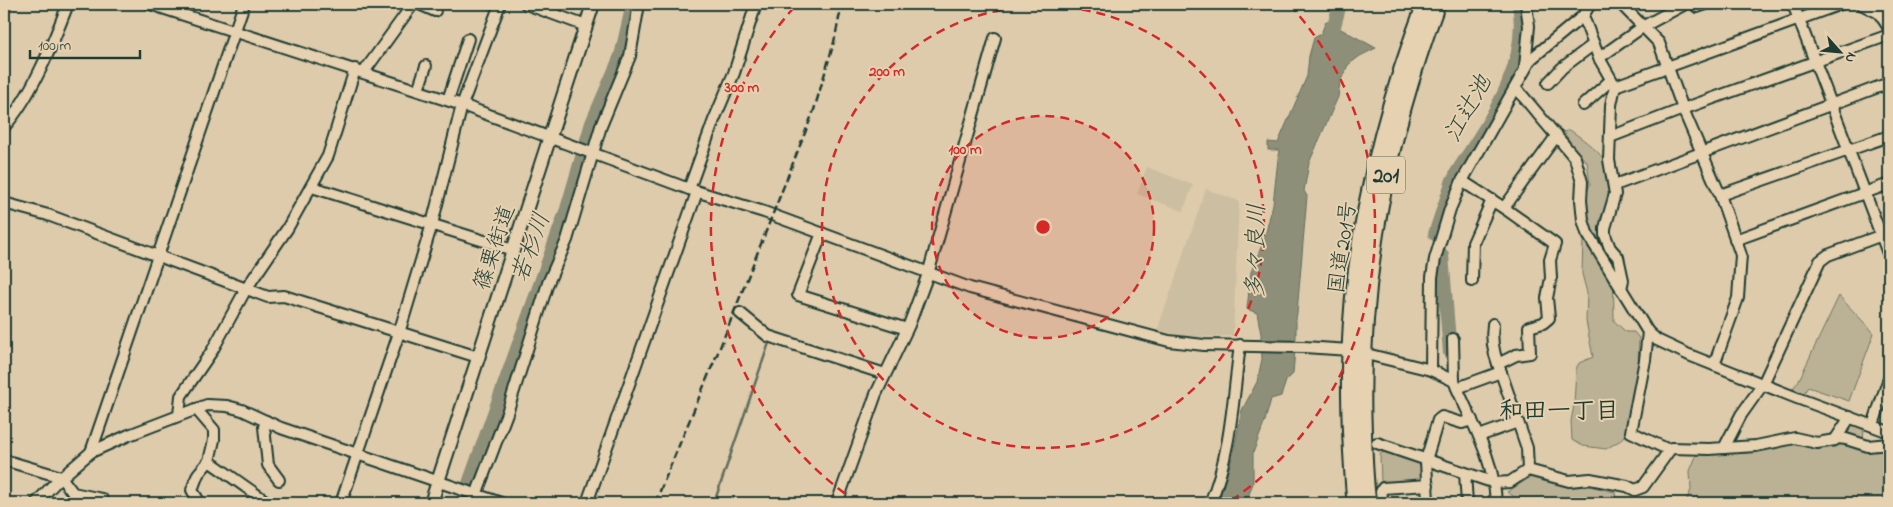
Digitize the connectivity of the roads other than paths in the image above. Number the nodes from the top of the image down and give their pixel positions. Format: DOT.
graph roads {
  1 [pos="68,4"];
  2 [pos="150,4"];
  3 [pos="244,4"];
  4 [pos="413,4"];
  5 [pos="418,4"];
  6 [pos="500,4"];
  7 [pos="526,4"];
  8 [pos="594,4"];
  9 [pos="639,4"];
  10 [pos="756,4"];
  11 [pos="1425,4"];
  12 [pos="1437,4"];
  13 [pos="1526,4"];
  14 [pos="1590,4"];
  15 [pos="1621,4"];
  16 [pos="1686,4"];
  17 [pos="1697,4"];
  18 [pos="1706,4"];
  19 [pos="1793,4"];
  20 [pos="1841,4"];
  21 [pos="1861,4"];
  22 [pos="1881,9"];
  23 [pos="435,10"];
  24 [pos="1583,16"];
  25 [pos="1799,19"];
  26 [pos="586,26"];
  27 [pos="1644,26"];
  28 [pos="1889,28"];
  29 [pos="235,32"];
  30 [pos="1889,35"];
  31 [pos="995,38"];
  32 [pos="468,39"];
  33 [pos="1594,44"];
  34 [pos="1599,58"];
  35 [pos="1814,61"];
  36 [pos="426,66"];
  37 [pos="1525,68"];
  38 [pos="1669,68"];
  39 [pos="360,71"];
  40 [pos="1548,82"];
  41 [pos="1889,82"];
  42 [pos="1613,83"];
  43 [pos="1516,88"];
  44 [pos="418,90"];
  45 [pos="448,100"];
  46 [pos="1831,104"];
  47 [pos="462,105"];
  48 [pos="1583,105"];
  49 [pos="1683,108"];
  50 [pos="4,127"];
  51 [pos="1557,135"];
  52 [pos="1889,136"];
  53 [pos="550,137"];
  54 [pos="1610,138"];
  55 [pos="1850,150"];
  56 [pos="1702,152"];
  57 [pos="593,154"];
  58 [pos="1462,181"];
  59 [pos="1889,184"];
  60 [pos="1615,185"];
  61 [pos="312,186"];
  62 [pos="693,191"];
  63 [pos="1865,193"];
  64 [pos="1720,195"];
  65 [pos="1492,200"];
  66 [pos="4,203"];
  67 [pos="1504,208"];
  68 [pos="432,224"];
  69 [pos="822,233"];
  70 [pos="1882,236"];
  71 [pos="1735,240"];
  72 [pos="513,250"];
  73 [pos="159,256"];
  74 [pos="1889,256"];
  75 [pos="928,274"];
  76 [pos="1472,281"];
  77 [pos="246,289"];
  78 [pos="1621,289"];
  79 [pos="740,313"];
  80 [pos="1493,324"];
  81 [pos="907,329"];
  82 [pos="1648,332"];
  83 [pos="399,333"];
  84 [pos="1453,339"];
  85 [pos="1243,345"];
  86 [pos="1356,351"];
  87 [pos="478,357"];
  88 [pos="1714,365"];
  89 [pos="1499,368"];
  90 [pos="1431,370"];
  91 [pos="885,374"];
  92 [pos="1889,378"];
  93 [pos="1456,384"];
  94 [pos="1764,384"];
  95 [pos="196,409"];
  96 [pos="179,415"];
  97 [pos="1850,418"];
  98 [pos="1472,420"];
  99 [pos="266,422"];
  100 [pos="1518,422"];
  101 [pos="1873,426"];
  102 [pos="1889,432"];
  103 [pos="1479,436"];
  104 [pos="1838,438"];
  105 [pos="1377,443"];
  106 [pos="1889,444"];
  107 [pos="1724,448"];
  108 [pos="1669,450"];
  109 [pos="91,452"];
  110 [pos="357,454"];
  111 [pos="4,460"];
  112 [pos="209,460"];
  113 [pos="1426,460"];
  114 [pos="1528,470"];
  115 [pos="1465,472"];
  116 [pos="62,477"];
  117 [pos="279,480"];
  118 [pos="438,481"];
  119 [pos="1495,482"];
  120 [pos="1428,485"];
  121 [pos="102,499"];
  122 [pos="474,500"];
  123 [pos="266,502"];
  124 [pos="36,503"];
  125 [pos="200,503"];
  126 [pos="341,503"];
  127 [pos="431,503"];
  128 [pos="501,503"];
  129 [pos="587,503"];
  130 [pos="837,503"];
  131 [pos="1210,503"];
  132 [pos="1355,503"];
  133 [pos="1368,503"];
  134 [pos="1383,503"];
  135 [pos="1428,503"];
  136 [pos="1467,503"];
  137 [pos="1496,503"];
  1 -- 50 [label="street"];
  2 -- 29 [label="street"];
  3 -- 29 [label="street"];
  4 -- 39 [label="street"];
  5 -- 23 [label="street"];
  6 -- 47 [label="street"];
  7 -- 26 [label="street"];
  8 -- 26 [label="main road, 篠栗街道"];
  9 -- 57 [label="street"];
  10 -- 62 [label="street"];
  11 -- 86 [label="highway, 国道201号 / 201"];
  12 -- 86 [label="highway, 国道201号 / 201"];
  13 -- 37 [label="street"];
  14 -- 24 [label="street"];
  15 -- 27 [label="street"];
  16 -- 27 [label="street"];
  17 -- 18 [label="street"];
  19 -- 25 [label="street"];
  20 -- 25 [label="street"];
  21 -- 22 [label="street"];
  22 -- 28 [label="street"];
  24 -- 33 [label="street"];
  24 -- 37 [label="street"];
  25 -- 35 [label="street"];
  25 -- 38 [label="street"];
  26 -- 53 [label="main road, 篠栗街道"];
  27 -- 34 [label="street"];
  27 -- 38 [label="street"];
  29 -- 39 [label="street"];
  29 -- 73 [label="street"];
  30 -- 35 [label="street"];
  31 -- 75 [label="street"];
  32 -- 45 [label="street"];
  33 -- 34 [label="street"];
  33 -- 40 [label="street"];
  34 -- 42 [label="street"];
  35 -- 46 [label="street"];
  35 -- 49 [label="street"];
  36 -- 44 [label="street"];
  37 -- 43 [label="street"];
  38 -- 42 [label="street"];
  38 -- 49 [label="street"];
  39 -- 44 [label="street"];
  39 -- 61 [label="street"];
  41 -- 46 [label="street"];
  42 -- 48 [label="street"];
  42 -- 54 [label="street"];
  43 -- 51 [label="street"];
  43 -- 58 [label="street"];
  44 -- 45 [label="street"];
  45 -- 47 [label="street"];
  46 -- 55 [label="street"];
  46 -- 56 [label="street"];
  47 -- 53 [label="street"];
  47 -- 68 [label="street"];
  49 -- 54 [label="street"];
  49 -- 56 [label="street"];
  51 -- 67 [label="street"];
  51 -- 78 [label="street"];
  52 -- 55 [label="street"];
  53 -- 57 [label="street"];
  53 -- 72 [label="main road, 篠栗街道"];
  54 -- 60 [label="street"];
  55 -- 63 [label="street"];
  55 -- 64 [label="street"];
  56 -- 60 [label="street"];
  56 -- 64 [label="street"];
  57 -- 62 [label="street"];
  57 -- 122 [label="street"];
  58 -- 65 [label="street"];
  58 -- 90 [label="street"];
  59 -- 63 [label="street"];
  60 -- 78 [label="street"];
  61 -- 68 [label="street"];
  61 -- 77 [label="street"];
  62 -- 69 [label="street"];
  62 -- 129 [label="street"];
  63 -- 70 [label="street"];
  63 -- 71 [label="street"];
  64 -- 71 [label="street"];
  65 -- 67 [label="street"];
  65 -- 76 [label="street"];
  66 -- 73 [label="street"];
  67 -- 89 [label="street"];
  68 -- 72 [label="street"];
  68 -- 83 [label="street"];
  69 -- 75 [label="street"];
  69 -- 81 [label="street"];
  70 -- 74 [label="street"];
  70 -- 94 [label="street"];
  71 -- 88 [label="street"];
  72 -- 87 [label="main road, 篠栗街道"];
  73 -- 77 [label="street"];
  73 -- 109 [label="street"];
  75 -- 81 [label="street"];
  75 -- 85 [label="street"];
  77 -- 83 [label="street"];
  77 -- 96 [label="street"];
  78 -- 82 [label="street"];
  79 -- 91 [label="street"];
  80 -- 89 [label="street"];
  81 -- 91 [label="street"];
  82 -- 88 [label="street"];
  82 -- 108 [label="street"];
  83 -- 87 [label="street"];
  83 -- 110 [label="street"];
  84 -- 93 [label="street"];
  85 -- 86 [label="street"];
  85 -- 131 [label="street"];
  86 -- 90 [label="street"];
  86 -- 132 [label="highway, 国道201号 / 201"];
  86 -- 133 [label="highway, 国道201号 / 201"];
  87 -- 118 [label="main road, 篠栗街道"];
  88 -- 94 [label="street"];
  89 -- 93 [label="street"];
  89 -- 100 [label="street"];
  90 -- 93 [label="street"];
  91 -- 130 [label="street"];
  92 -- 101 [label="street"];
  93 -- 98 [label="street"];
  94 -- 97 [label="street"];
  94 -- 107 [label="street"];
  95 -- 96 [label="street"];
  95 -- 99 [label="street"];
  95 -- 112 [label="street"];
  96 -- 109 [label="street"];
  97 -- 101 [label="street"];
  97 -- 104 [label="street"];
  98 -- 103 [label="street"];
  98 -- 113 [label="street"];
  99 -- 110 [label="street"];
  99 -- 117 [label="street"];
  100 -- 103 [label="street"];
  100 -- 114 [label="street"];
  101 -- 102 [label="street"];
  103 -- 119 [label="street"];
  104 -- 106 [label="street"];
  104 -- 107 [label="street"];
  105 -- 113 [label="street"];
  107 -- 108 [label="street"];
  108 -- 114 [label="street"];
  109 -- 116 [label="street"];
  110 -- 118 [label="street"];
  110 -- 126 [label="street"];
  111 -- 116 [label="street"];
  112 -- 123 [label="street"];
  112 -- 125 [label="street"];
  113 -- 115 [label="street"];
  113 -- 120 [label="street"];
  114 -- 119 [label="street"];
  115 -- 119 [label="street"];
  115 -- 136 [label="street"];
  116 -- 121 [label="street"];
  116 -- 124 [label="street"];
  118 -- 122 [label="street"];
  118 -- 127 [label="main road, 篠栗街道"];
  119 -- 137 [label="street"];
  120 -- 134 [label="street"];
  120 -- 135 [label="street"];
  122 -- 128 [label="street"];
}
